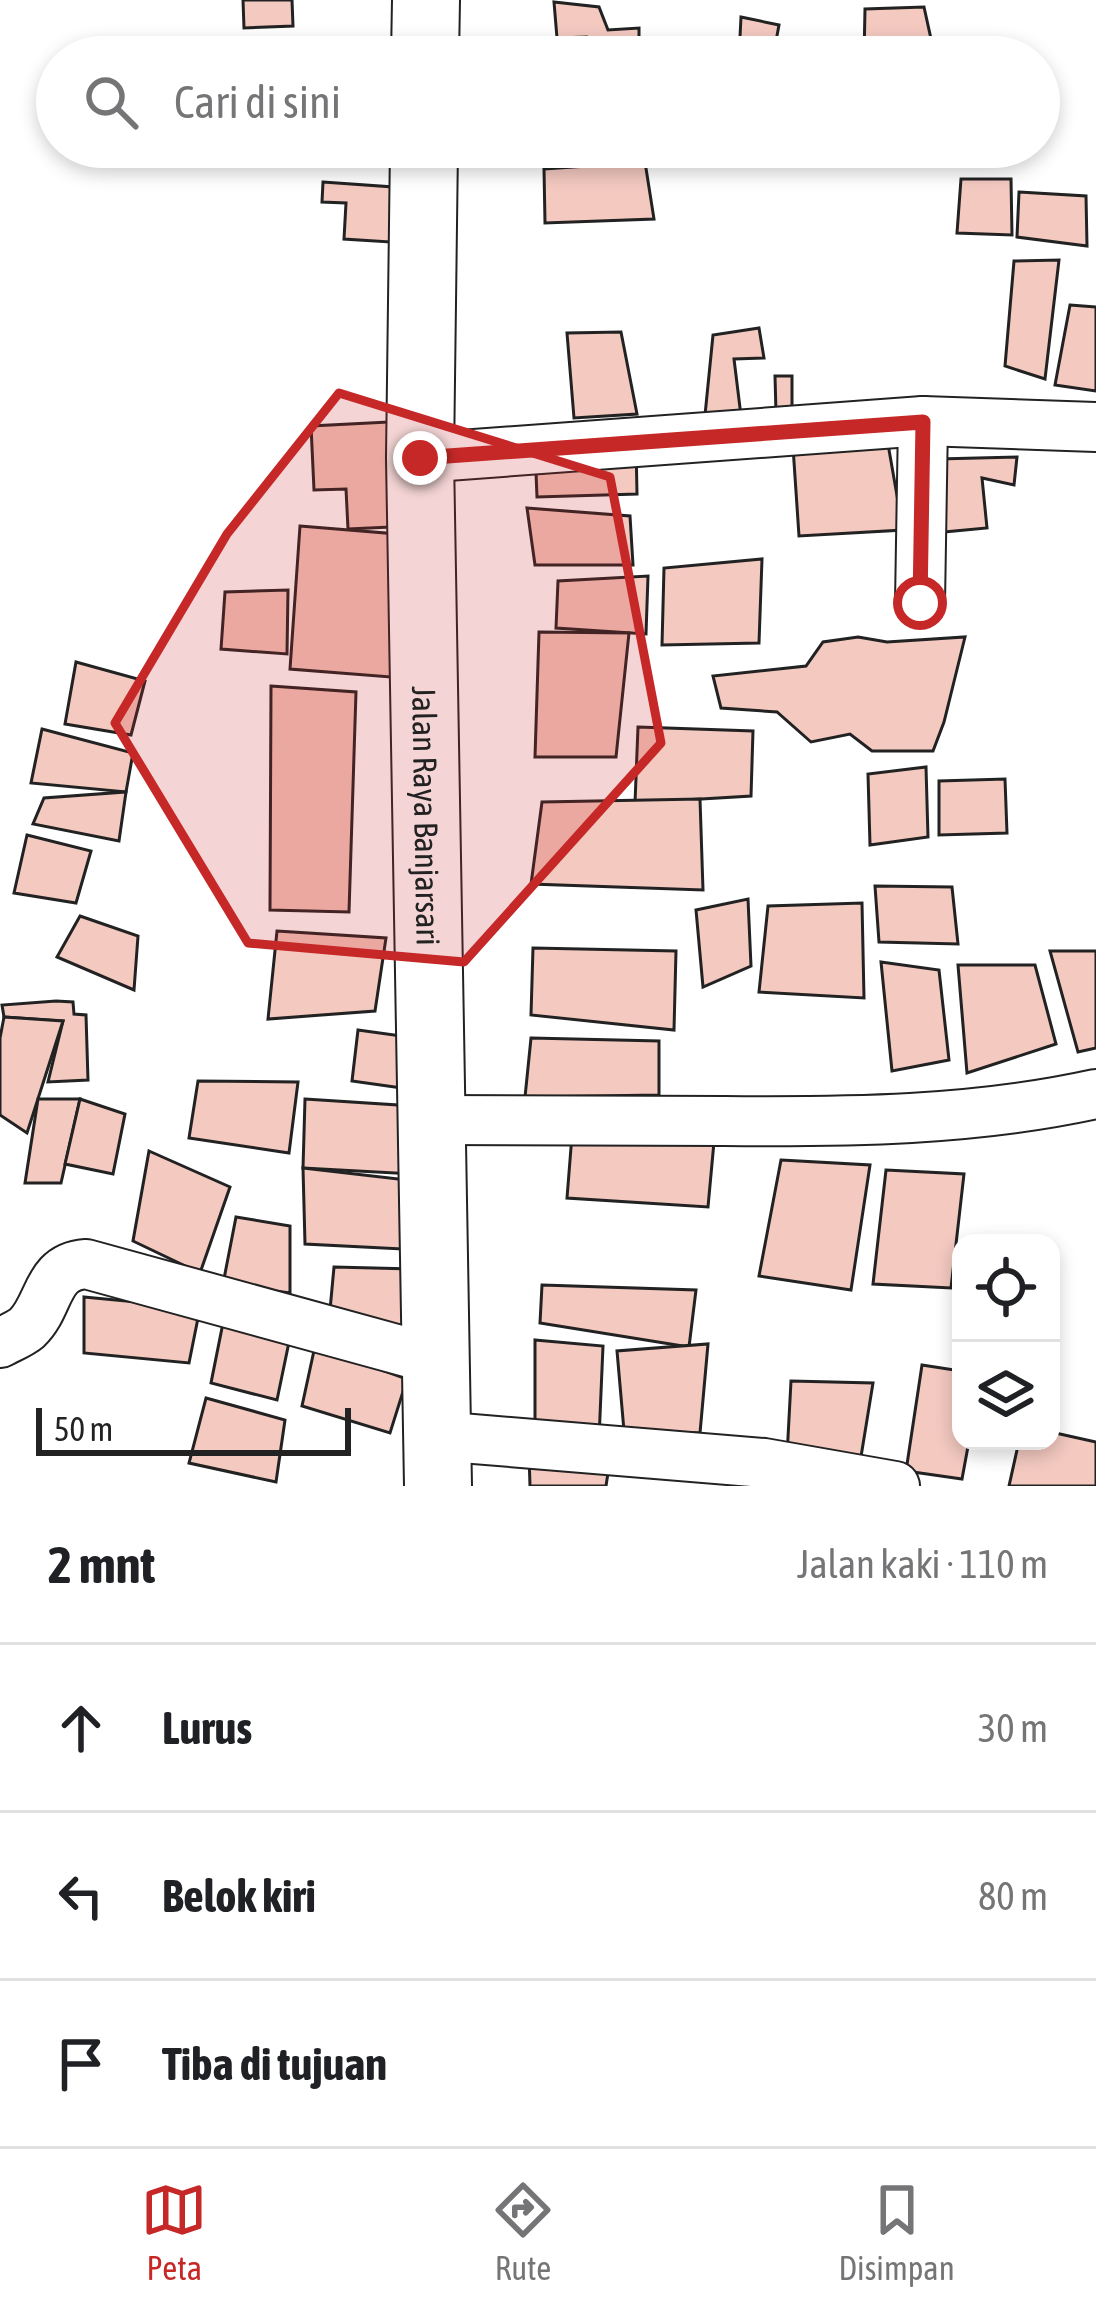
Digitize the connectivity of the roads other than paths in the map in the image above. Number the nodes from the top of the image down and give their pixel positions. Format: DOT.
graph roads {
  1 [pos="426,0"];
  2 [pos="425,36"];
  3 [pos="424,168"];
  4 [pos="923,422"];
  5 [pos="1096,427"];
  6 [pos="420,458"];
  7 [pos="920,603"];
  8 [pos="1096,1094"];
  9 [pos="431,1120"];
  10 [pos="0,1342"];
  11 [pos="436,1360"];
  12 [pos="438,1461"];
  13 [pos="895,1486"];
  1 -- 2 [label="highway"];
  3 -- 6 [label="highway, Jalan Raya Banjarsari"];
  4 -- 5 [label="street"];
  4 -- 6 [label="street"];
  4 -- 7 [label="street"];
  6 -- 9 [label="highway, Jalan Raya Banjarsari"];
  8 -- 9 [label="street"];
  9 -- 11 [label="highway, Jalan Raya Banjarsari"];
  10 -- 11 [label="street"];
  11 -- 12 [label="highway, Jalan Raya Banjarsari"];
  12 -- 13 [label="street"];
}
